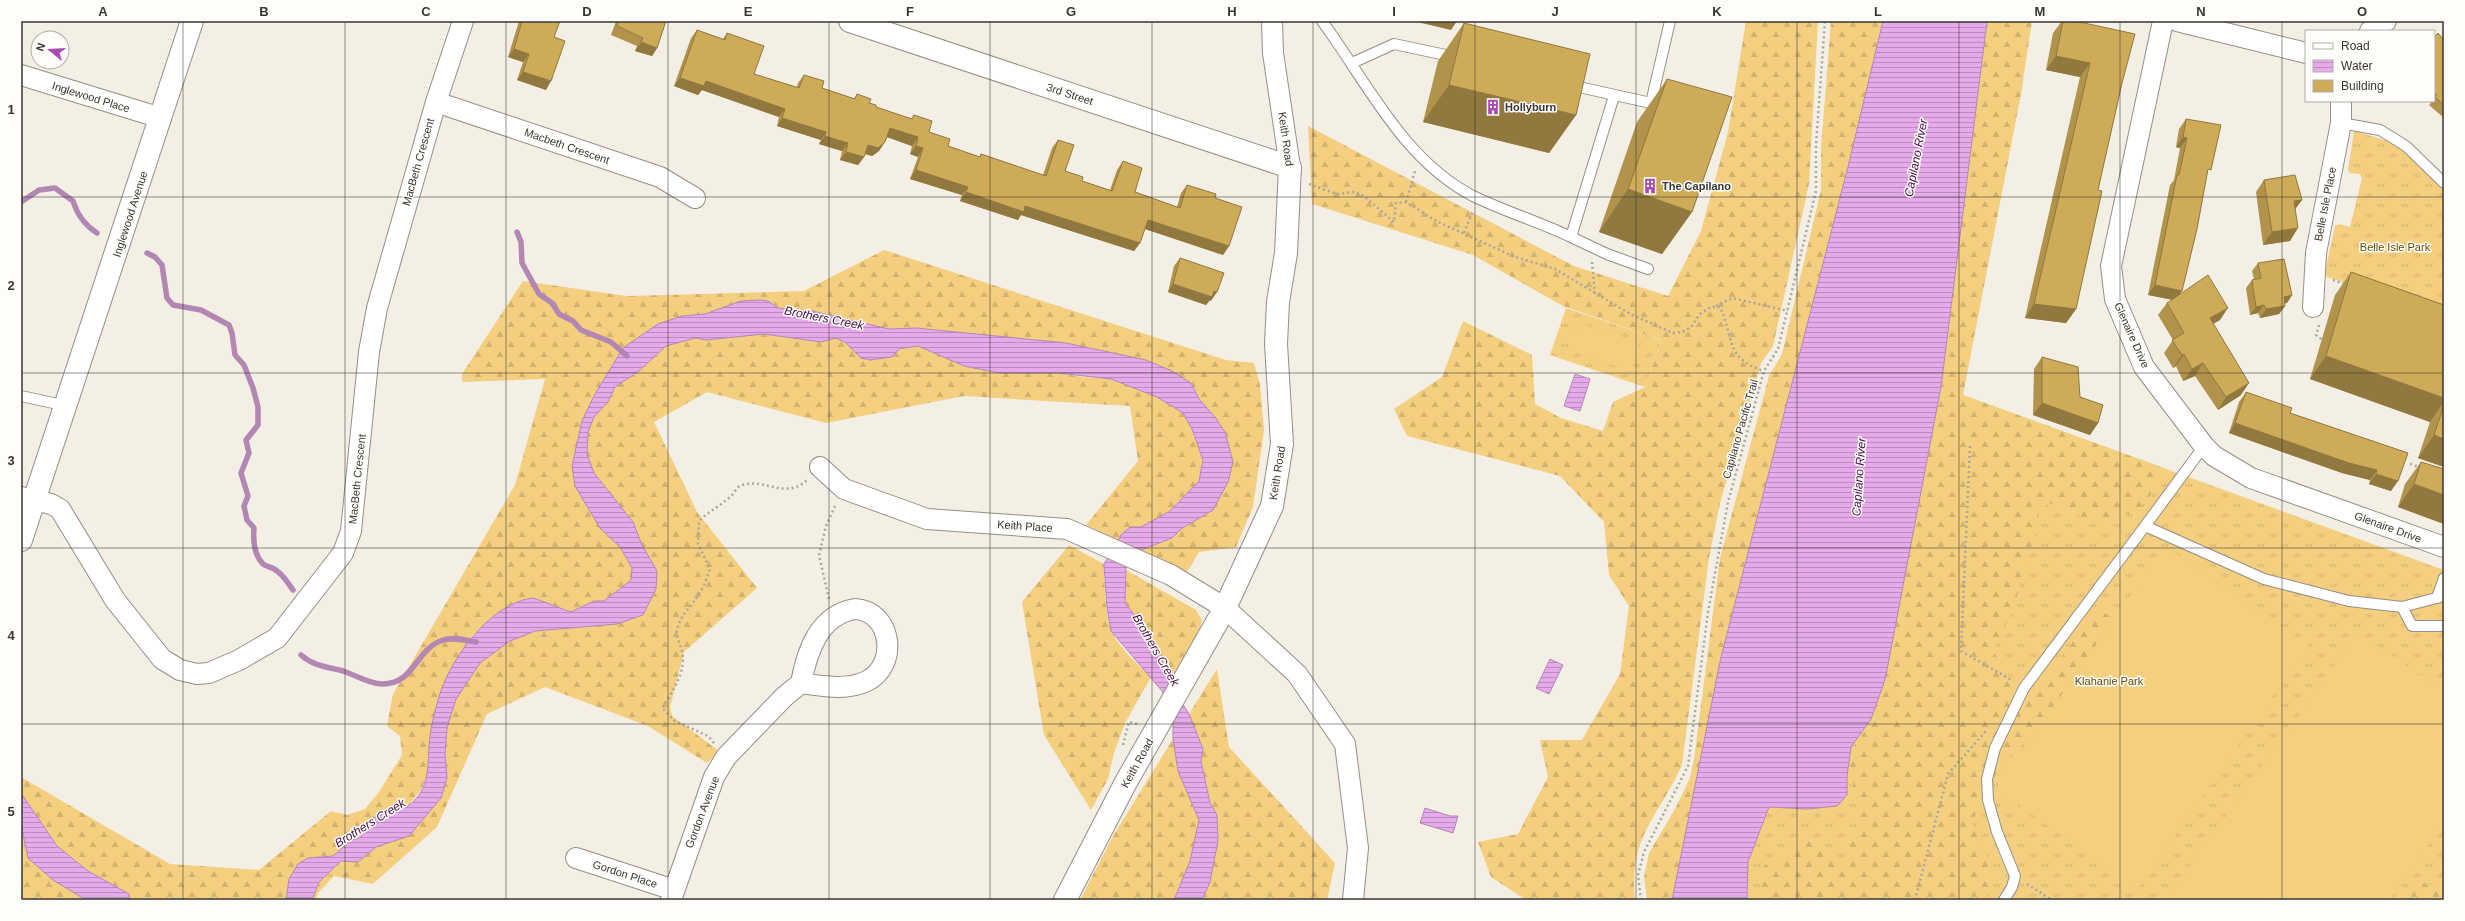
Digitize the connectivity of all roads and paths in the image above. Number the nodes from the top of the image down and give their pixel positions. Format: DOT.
graph roads {
  1 [pos="192,21"];
  2 [pos="463,21"];
  3 [pos="850,21"];
  4 [pos="1272,21"];
  5 [pos="1322,21"];
  6 [pos="1670,21"];
  7 [pos="1825,21"];
  8 [pos="2163,21"];
  9 [pos="2177,21"];
  10 [pos="2386,21"];
  11 [pos="2372,30"];
  12 [pos="2305,53"];
  13 [pos="1466,60"];
  14 [pos="1352,63"];
  15 [pos="21,75"];
  16 [pos="1560,82"];
  17 [pos="1614,96"];
  18 [pos="436,102"];
  19 [pos="2341,102"];
  20 [pos="161,118"];
  21 [pos="2341,123"];
  22 [pos="1420,155"];
  23 [pos="1290,167"];
  24 [pos="2444,183"];
  25 [pos="1309,184"];
  26 [pos="695,198"];
  27 [pos="1478,198"];
  28 [pos="1406,202"];
  29 [pos="1464,233"];
  30 [pos="1571,237"];
  31 [pos="1592,247"];
  32 [pos="1648,269"];
  33 [pos="2330,279"];
  34 [pos="2352,286"];
  35 [pos="1595,295"];
  36 [pos="1716,306"];
  37 [pos="1788,311"];
  38 [pos="2316,315"];
  39 [pos="2327,342"];
  40 [pos="1764,371"];
  41 [pos="21,396"];
  42 [pos="67,406"];
  43 [pos="1970,446"];
  44 [pos="2204,446"];
  45 [pos="2410,464"];
  46 [pos="820,467"];
  47 [pos="2424,469"];
  48 [pos="844,489"];
  49 [pos="28,498"];
  50 [pos="2144,526"];
  51 [pos="21,540"];
  52 [pos="2444,547"];
  53 [pos="2444,578"];
  54 [pos="2441,597"];
  55 [pos="2402,606"];
  56 [pos="1225,608"];
  57 [pos="836,615"];
  58 [pos="2444,626"];
  59 [pos="801,683"];
  60 [pos="2024,688"];
  61 [pos="1989,728"];
  62 [pos="726,757"];
  63 [pos="576,858"];
  64 [pos="2015,876"];
  65 [pos="672,895"];
  66 [pos="1065,900"];
  67 [pos="1353,900"];
  68 [pos="1640,900"];
  69 [pos="1915,900"];
  70 [pos="2004,900"];
  71 [pos="2052,900"];
  1 -- 20 [label="street, Inglewood Avenue"];
  2 -- 18 [label="street, MacBeth Crescent"];
  3 -- 23 [label="street, 3rd Street"];
  4 -- 23 [label="street, Keith Road"];
  5 -- 14 [label="lane"];
  6 -- 17 [label="lane"];
  7 -- 37 [label="path"];
  8 -- 44 [label="street, Glenaire Drive"];
  9 -- 12 [label="street"];
  10 -- 11 [label="street"];
  13 -- 14 [label="lane"];
  14 -- 22 [label="lane"];
  15 -- 20 [label="street, Inglewood Place"];
  16 -- 17 [label="lane"];
  17 -- 30 [label="lane"];
  18 -- 26 [label="street, Macbeth Crescent"];
  18 -- 49 [label="street, MacBeth Crescent"];
  19 -- 21 [label="street, Belle Isle Place"];
  20 -- 42 [label="street, Inglewood Avenue"];
  21 -- 24 [label="lane"];
  21 -- 38 [label="street, Belle Isle Place"];
  22 -- 27 [label="lane"];
  22 -- 28 [label="path"];
  23 -- 56 [label="street, Keith Road"];
  25 -- 28 [label="path"];
  27 -- 29 [label="path"];
  27 -- 30 [label="lane"];
  28 -- 29 [label="path"];
  29 -- 35 [label="path"];
  30 -- 31 [label="lane"];
  31 -- 32 [label="lane"];
  31 -- 35 [label="path"];
  33 -- 34 [label="path"];
  35 -- 36 [label="path"];
  36 -- 37 [label="path"];
  36 -- 40 [label="path, Capilano Pacific Trail"];
  37 -- 40 [label="path"];
  38 -- 39 [label="path"];
  40 -- 68 [label="path, Capilano Pacific Trail"];
  41 -- 42 [label="lane"];
  42 -- 49 [label="street, Inglewood Avenue"];
  43 -- 60 [label="path"];
  44 -- 50 [label="lane"];
  44 -- 52 [label="street, Glenaire Drive"];
  45 -- 47 [label="path"];
  46 -- 48 [label="street, Keith Place"];
  46 -- 62 [label="path"];
  48 -- 56 [label="street, Keith Place"];
  48 -- 57 [label="path"];
  49 -- 51 [label="street, Inglewood Avenue"];
  50 -- 55 [label="lane"];
  50 -- 60 [label="lane"];
  53 -- 54 [label="lane"];
  54 -- 55 [label="lane"];
  55 -- 58 [label="lane"];
  56 -- 66 [label="street, Keith Road"];
  56 -- 67 [label="street, Keith Place"];
  57 -- 59 [label="street"];
  57 -- 59 [label="street"];
  59 -- 62 [label="street, Gordon Avenue"];
  60 -- 64 [label="lane"];
  61 -- 69 [label="path"];
  62 -- 65 [label="street, Gordon Avenue"];
  63 -- 65 [label="street, Gordon Place"];
  64 -- 70 [label="lane"];
  64 -- 71 [label="path"];
}
